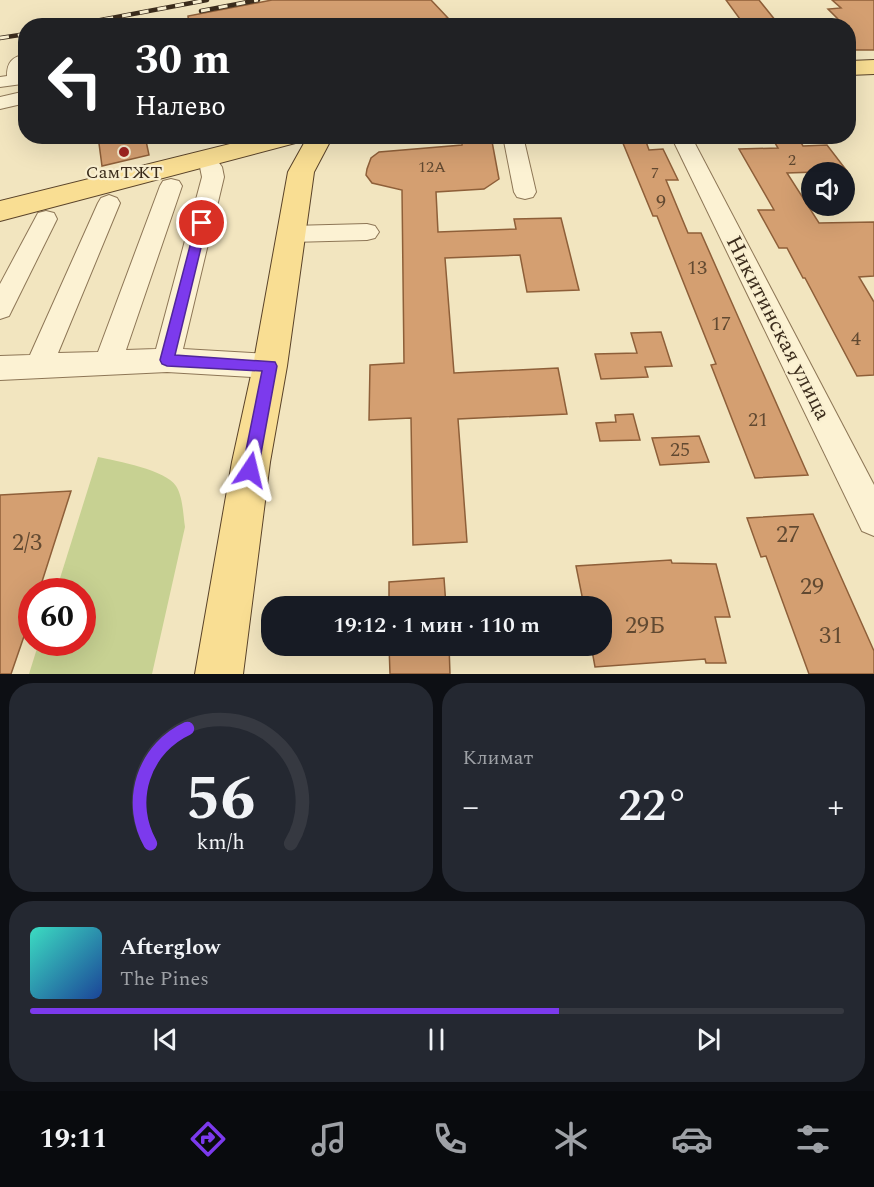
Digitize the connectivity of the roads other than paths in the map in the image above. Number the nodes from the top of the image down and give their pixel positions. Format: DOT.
graph roads {
  1 [pos="18,63"];
  2 [pos="874,67"];
  3 [pos="856,68"];
  4 [pos="14,80"];
  5 [pos="18,99"];
  6 [pos="0,103"];
  7 [pos="262,144"];
  8 [pos="317,144"];
  9 [pos="515,144"];
  10 [pos="685,144"];
  11 [pos="246,148"];
  12 [pos="205,158"];
  13 [pos="301,172"];
  14 [pos="171,186"];
  15 [pos="525,192"];
  16 [pos="109,203"];
  17 [pos="0,211"];
  18 [pos="46,219"];
  19 [pos="367,232"];
  20 [pos="291,234"];
  21 [pos="0,309"];
  22 [pos="167,360"];
  23 [pos="108,364"];
  24 [pos="39,366"];
  25 [pos="270,366"];
  26 [pos="0,368"];
  27 [pos="874,519"];
  28 [pos="219,674"];
  1 -- 4 [label="street"];
  2 -- 3 [label="main road"];
  5 -- 6 [label="street"];
  7 -- 11 [label="main road"];
  8 -- 13 [label="main road"];
  9 -- 15 [label="street"];
  10 -- 27 [label="street, Никитинская улица"];
  11 -- 12 [label="main road"];
  11 -- 13 [label="main road"];
  12 -- 17 [label="main road"];
  12 -- 22 [label="street"];
  13 -- 20 [label="main road"];
  14 -- 23 [label="street"];
  16 -- 24 [label="street"];
  18 -- 21 [label="street"];
  19 -- 20 [label="street"];
  20 -- 25 [label="main road"];
  22 -- 23 [label="street"];
  22 -- 25 [label="street"];
  23 -- 24 [label="street"];
  24 -- 26 [label="street"];
  25 -- 28 [label="main road"];
}
